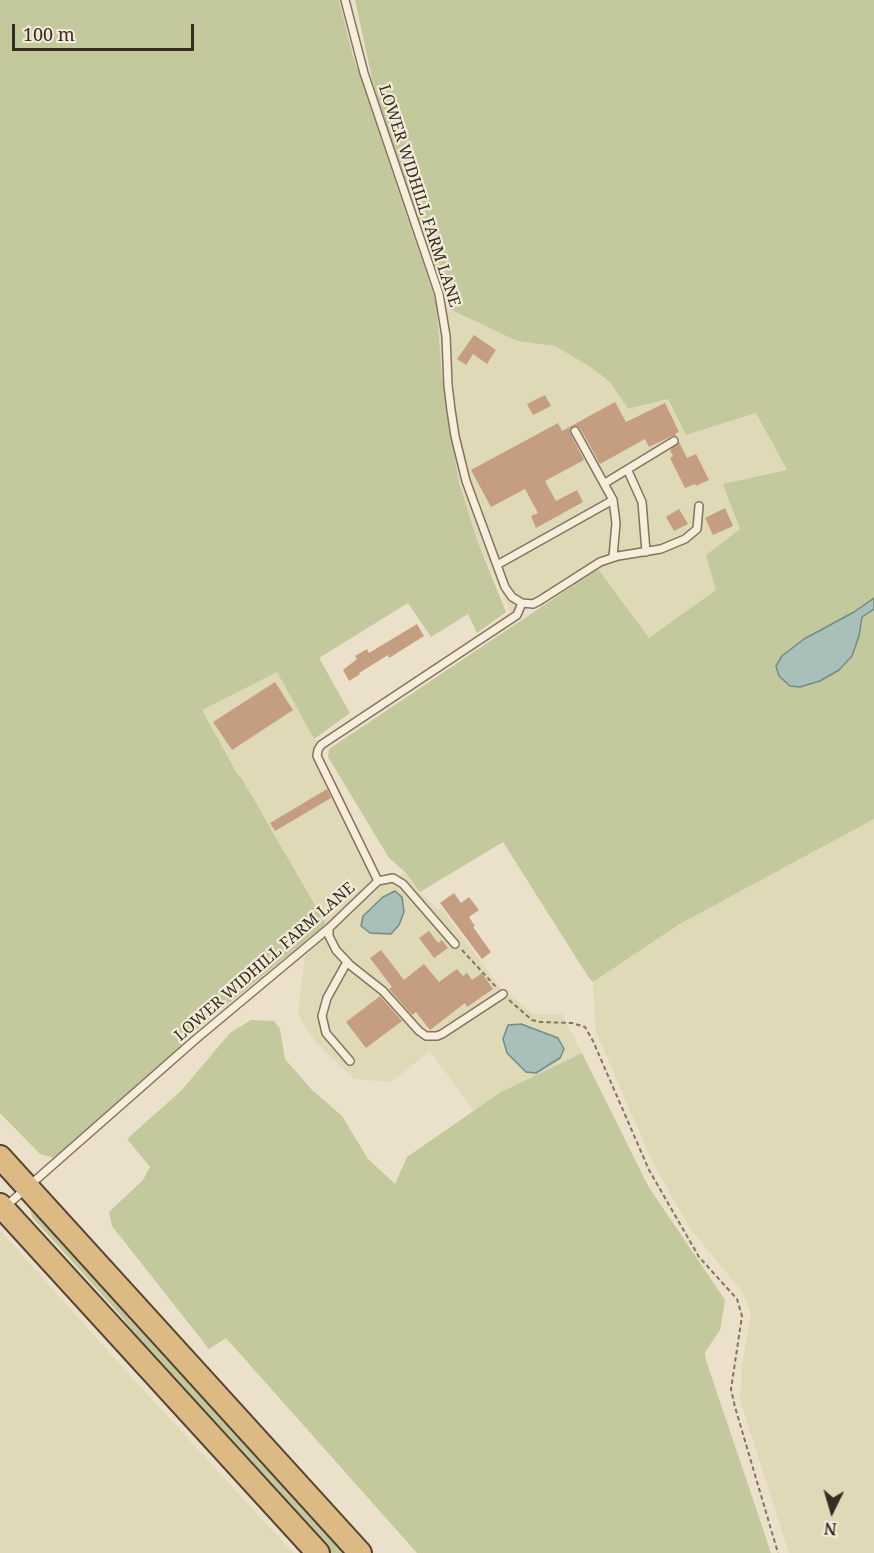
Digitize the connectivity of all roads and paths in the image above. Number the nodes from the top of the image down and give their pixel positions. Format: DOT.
graph roads {
  1 [pos="345,0"];
  2 [pos="575,431"];
  3 [pos="674,441"];
  4 [pos="628,471"];
  5 [pos="605,483"];
  6 [pos="613,500"];
  7 [pos="699,506"];
  8 [pos="646,552"];
  9 [pos="613,557"];
  10 [pos="497,565"];
  11 [pos="522,603"];
  12 [pos="378,881"];
  13 [pos="329,928"];
  14 [pos="456,944"];
  15 [pos="347,962"];
  16 [pos="502,994"];
  17 [pos="350,1061"];
  18 [pos="0,1158"];
  19 [pos="27,1187"];
  20 [pos="2,1206"];
  21 [pos="318,1553"];
  22 [pos="360,1553"];
  23 [pos="778,1553"];
  1 -- 10 [label="lane, LOWER WIDHILL FARM LANE"];
  2 -- 5 [label="lane"];
  3 -- 4 [label="lane"];
  4 -- 5 [label="lane"];
  4 -- 8 [label="lane"];
  5 -- 6 [label="lane"];
  6 -- 9 [label="lane"];
  6 -- 10 [label="lane"];
  7 -- 8 [label="lane"];
  8 -- 9 [label="lane"];
  9 -- 11 [label="lane"];
  10 -- 11 [label="lane, LOWER WIDHILL FARM LANE"];
  11 -- 12 [label="lane, LOWER WIDHILL FARM LANE"];
  12 -- 13 [label="lane, LOWER WIDHILL FARM LANE"];
  12 -- 14 [label="lane"];
  13 -- 15 [label="lane"];
  13 -- 19 [label="lane, LOWER WIDHILL FARM LANE"];
  14 -- 16 [label="path"];
  15 -- 16 [label="lane"];
  15 -- 17 [label="lane"];
  16 -- 23 [label="path"];
  18 -- 19 [label="highway"];
  19 -- 20 [label="lane, LOWER WIDHILL FARM LANE"];
  19 -- 22 [label="highway"];
  20 -- 21 [label="highway"];
}
